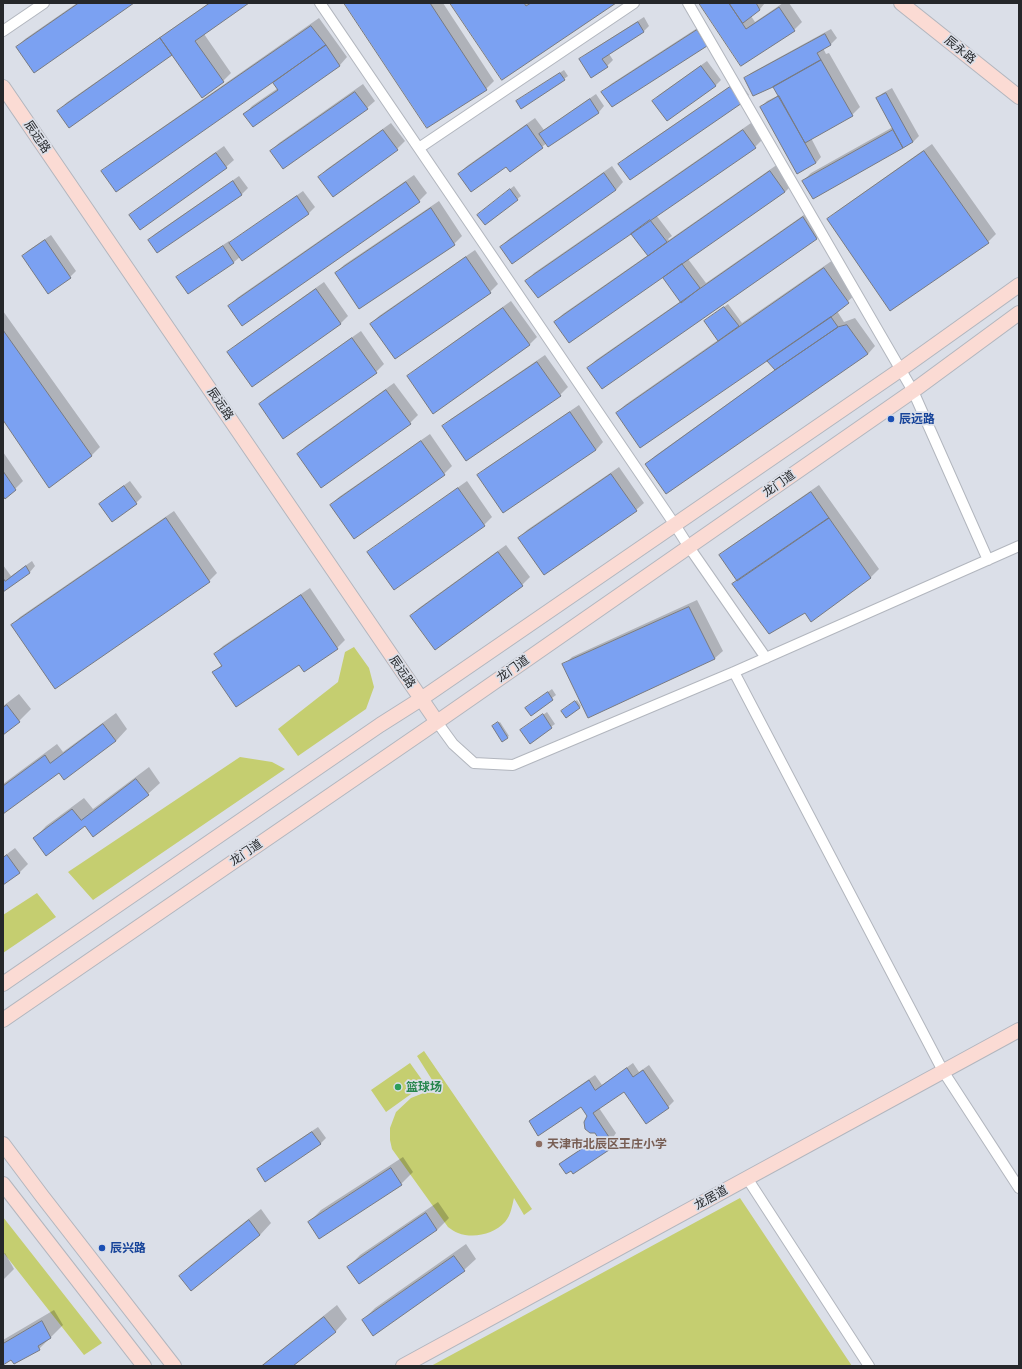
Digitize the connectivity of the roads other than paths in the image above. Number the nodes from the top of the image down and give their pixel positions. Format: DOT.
graph roads {
  1 [pos="44,3"];
  2 [pos="320,3"];
  3 [pos="634,3"];
  4 [pos="688,3"];
  5 [pos="902,3"];
  6 [pos="3,31"];
  7 [pos="3,87"];
  8 [pos="1019,97"];
  9 [pos="419,148"];
  10 [pos="1019,285"];
  11 [pos="1019,313"];
  12 [pos="900,370"];
  13 [pos="913,391"];
  14 [pos="675,524"];
  15 [pos="1019,546"];
  16 [pos="688,547"];
  17 [pos="988,560"];
  18 [pos="766,658"];
  19 [pos="734,672"];
  20 [pos="420,699"];
  21 [pos="437,722"];
  22 [pos="3,984"];
  23 [pos="3,1020"];
  24 [pos="1019,1030"];
  25 [pos="943,1071"];
  26 [pos="3,1144"];
  27 [pos="747,1178"];
  28 [pos="3,1184"];
  29 [pos="1019,1188"];
  30 [pos="144,1366"];
  31 [pos="174,1366"];
  32 [pos="403,1366"];
  33 [pos="869,1366"];
  1 -- 6 [label="street"];
  2 -- 9 [label="street"];
  3 -- 9 [label="street"];
  4 -- 12 [label="street"];
  5 -- 8 [label="main road, 辰永路"];
  7 -- 20 [label="main road, 辰远路"];
  9 -- 14 [label="street"];
  10 -- 12 [label="main road"];
  11 -- 13 [label="main road, 龙门道"];
  12 -- 13 [label="street"];
  12 -- 14 [label="main road"];
  13 -- 16 [label="main road, 龙门道"];
  13 -- 17 [label="street"];
  14 -- 16 [label="street"];
  14 -- 20 [label="main road"];
  15 -- 17 [label="street"];
  16 -- 18 [label="street"];
  16 -- 21 [label="main road, 龙门道"];
  17 -- 18 [label="street"];
  18 -- 19 [label="street"];
  19 -- 21 [label="street"];
  19 -- 25 [label="street"];
  20 -- 21 [label="main road, 辰远路"];
  20 -- 22 [label="main road"];
  21 -- 23 [label="main road, 龙门道"];
  24 -- 25 [label="main road, 龙居道"];
  25 -- 27 [label="main road, 龙居道"];
  25 -- 29 [label="street"];
  26 -- 31 [label="main road"];
  27 -- 32 [label="main road, 龙居道"];
  27 -- 33 [label="street"];
  28 -- 30 [label="main road"];
}
